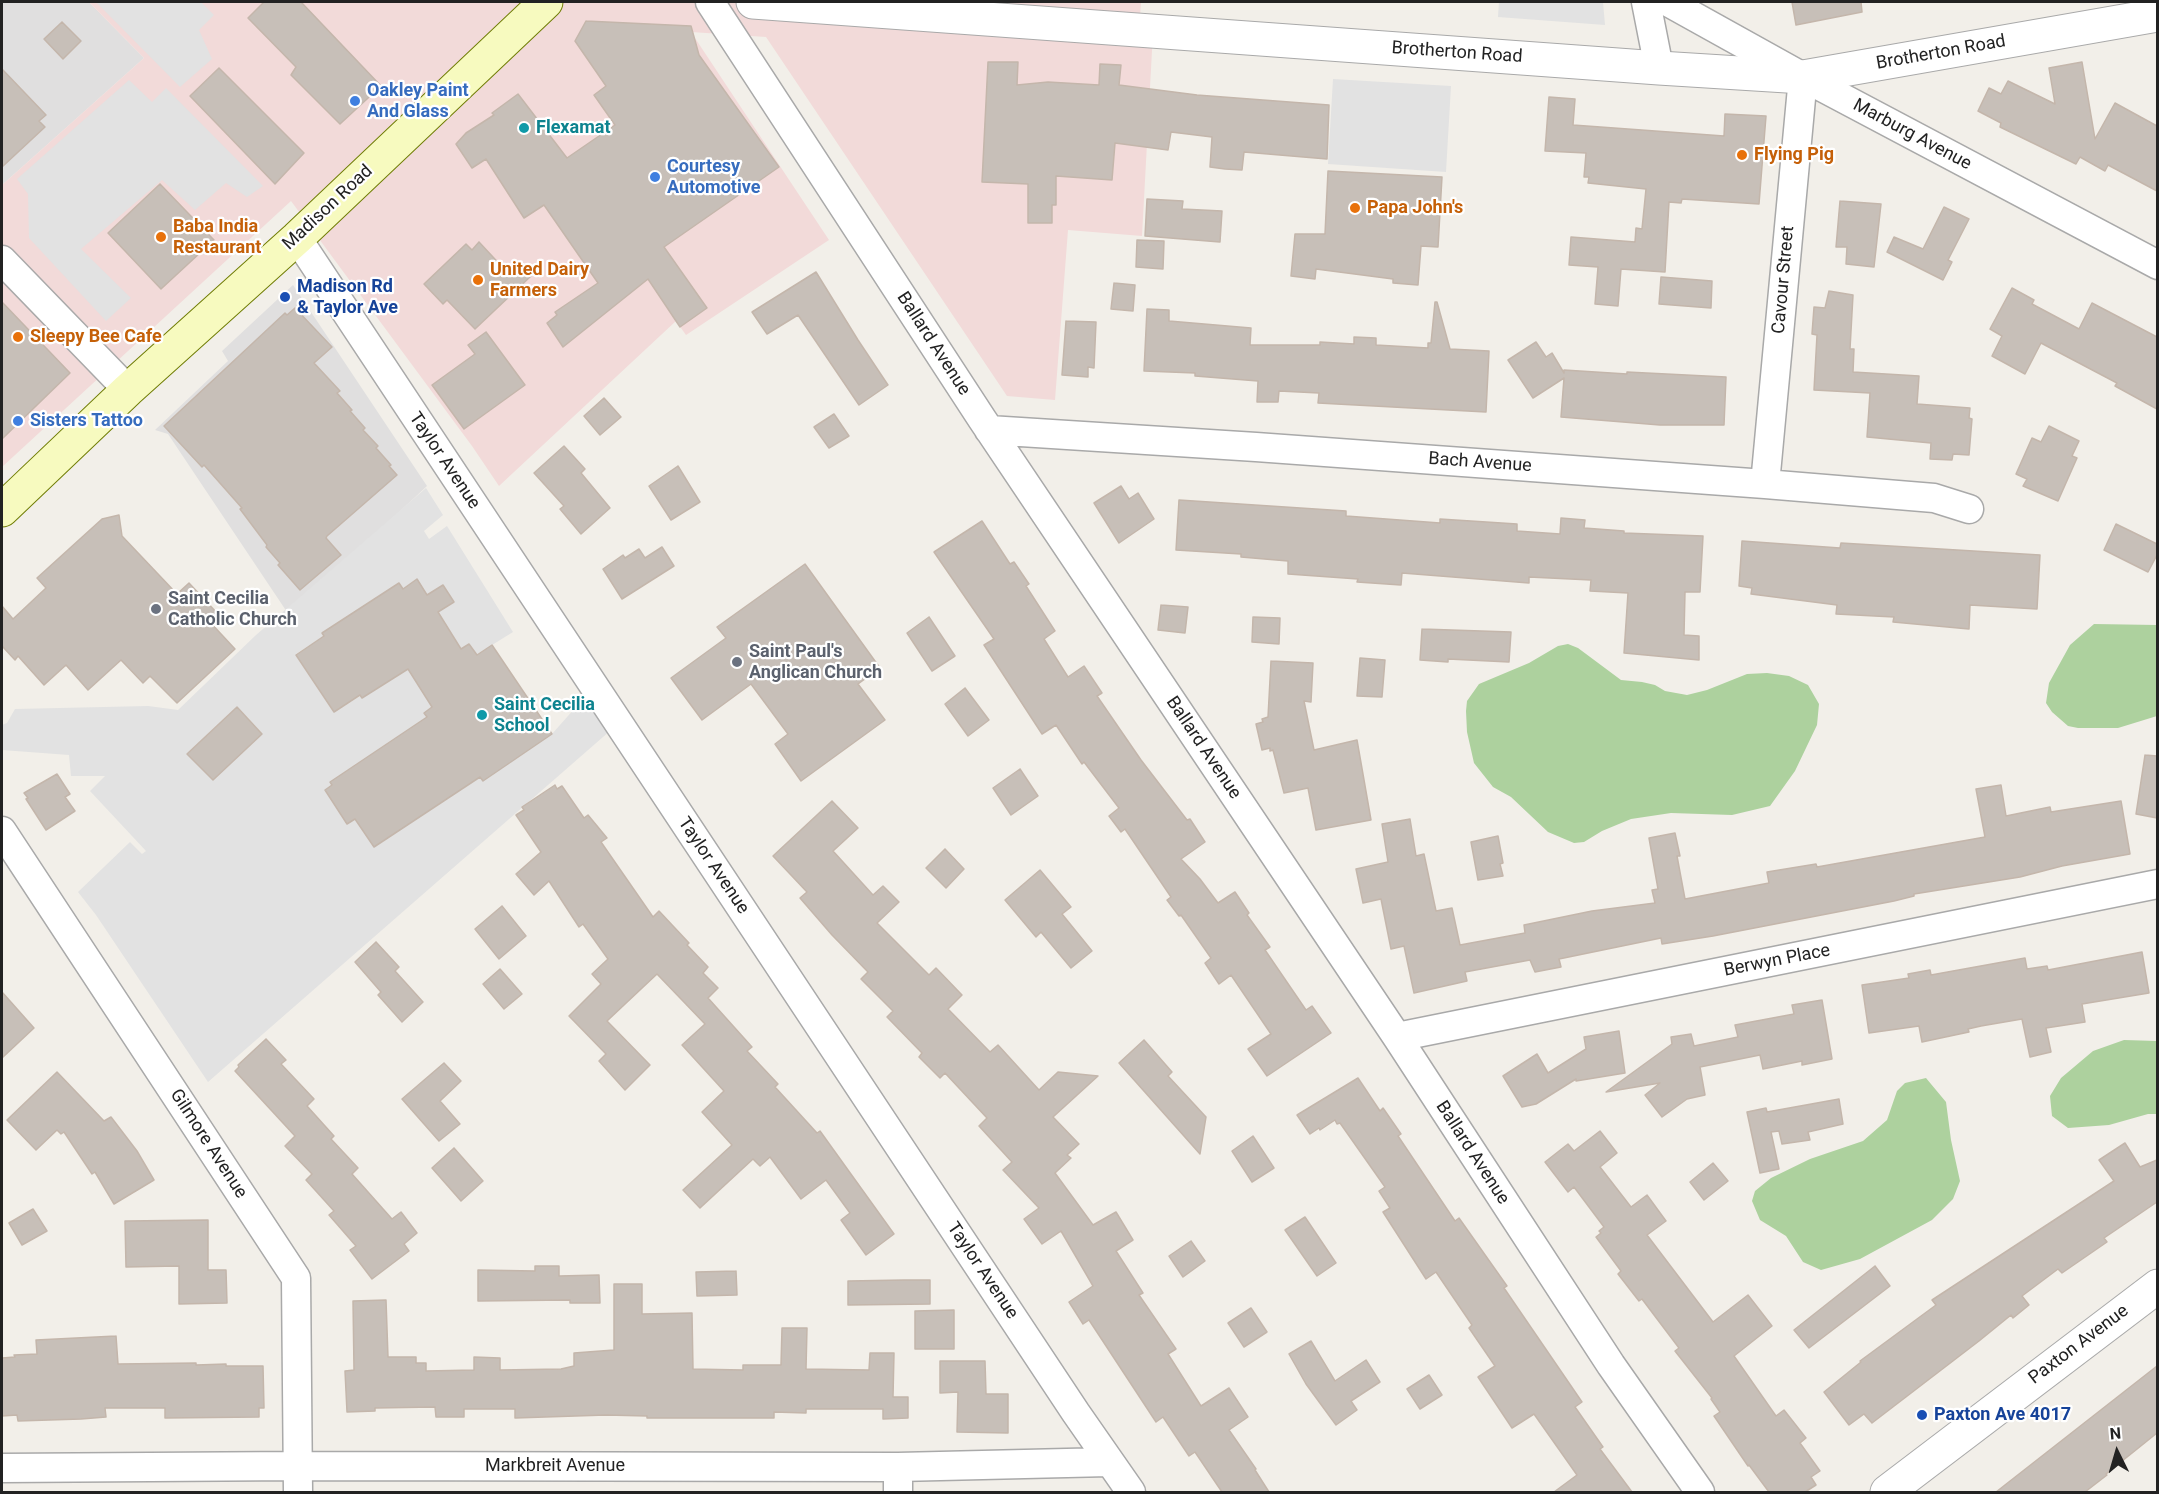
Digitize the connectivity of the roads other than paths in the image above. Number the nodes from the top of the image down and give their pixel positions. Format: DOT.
graph roads {
  1 [pos="546,2"];
  2 [pos="710,2"];
  3 [pos="753,2"];
  4 [pos="1646,2"];
  5 [pos="1668,2"];
  6 [pos="2157,15"];
  7 [pos="1659,68"];
  8 [pos="1803,76"];
  9 [pos="297,238"];
  10 [pos="2,260"];
  11 [pos="2157,265"];
  12 [pos="128,390"];
  13 [pos="989,429"];
  14 [pos="1765,484"];
  15 [pos="1969,509"];
  16 [pos="2,510"];
  17 [pos="2,831"];
  18 [pos="2157,884"];
  19 [pos="1397,1037"];
  20 [pos="2157,1286"];
  21 [pos="1109,1462"];
  22 [pos="2,1468"];
  23 [pos="298,1479"];
  24 [pos="898,1480"];
  25 [pos="1131,1492"];
  26 [pos="1700,1492"];
  27 [pos="1887,1492"];
  1 -- 9 [label="main road, Madison Road"];
  2 -- 13 [label="street, Ballard Avenue"];
  3 -- 7 [label="street, Brotherton Road"];
  4 -- 7 [label="street"];
  5 -- 8 [label="street, Marburg Avenue"];
  6 -- 8 [label="street, Brotherton Road"];
  7 -- 8 [label="street, Brotherton Road"];
  8 -- 11 [label="street, Marburg Avenue"];
  8 -- 14 [label="street, Cavour Street"];
  9 -- 12 [label="main road, Madison Road"];
  9 -- 21 [label="street, Taylor Avenue"];
  10 -- 12 [label="street"];
  12 -- 16 [label="main road, Madison Road"];
  13 -- 14 [label="street, Bach Avenue"];
  13 -- 19 [label="street, Ballard Avenue"];
  14 -- 15 [label="street, Bach Avenue"];
  17 -- 23 [label="street, Gilmore Avenue"];
  18 -- 19 [label="street, Berwyn Place"];
  19 -- 26 [label="street, Ballard Avenue"];
  20 -- 27 [label="street, Paxton Avenue"];
  21 -- 24 [label="street, Markbreit Avenue"];
  21 -- 25 [label="street, Taylor Avenue"];
  22 -- 23 [label="street, Markbreit Avenue"];
  23 -- 24 [label="street, Markbreit Avenue"];
}
